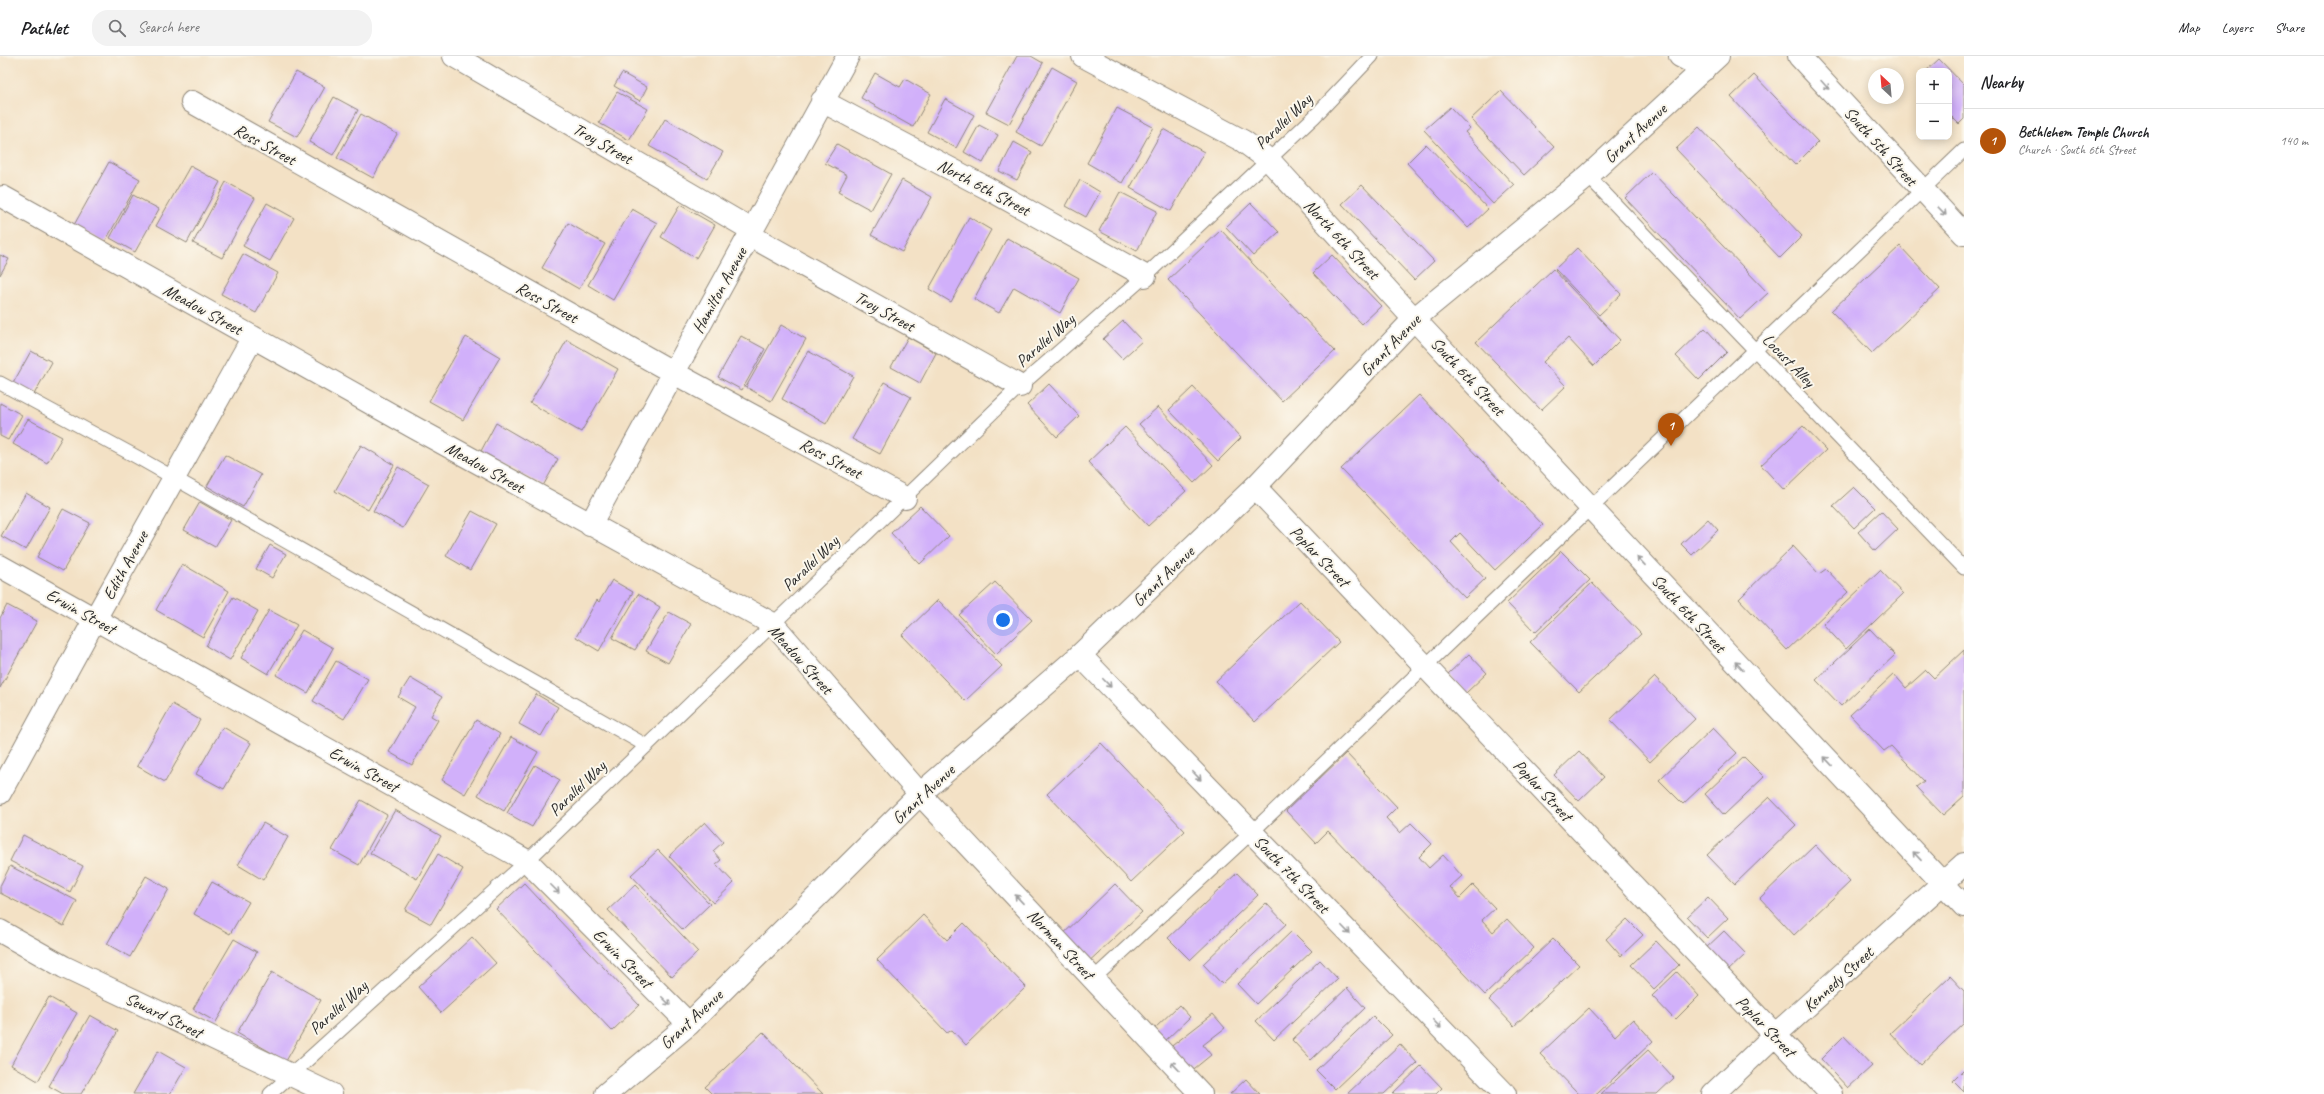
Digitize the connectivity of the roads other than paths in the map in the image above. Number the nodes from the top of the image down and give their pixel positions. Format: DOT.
graph roads {
  1 [pos="454,56"];
  2 [pos="848,56"];
  3 [pos="1083,56"];
  4 [pos="1372,56"];
  5 [pos="1680,56"];
  6 [pos="1799,56"];
  7 [pos="1711,63"];
  8 [pos="822,101"];
  9 [pos="192,102"];
  10 [pos="1964,150"];
  11 [pos="1269,160"];
  12 [pos="1588,176"];
  13 [pos="1921,190"];
  14 [pos="3,197"];
  15 [pos="750,233"];
  16 [pos="1964,234"];
  17 [pos="1145,276"];
  18 [pos="1414,319"];
  19 [pos="254,337"];
  20 [pos="1756,350"];
  21 [pos="674,373"];
  22 [pos="0,383"];
  23 [pos="1020,386"];
  24 [pos="174,479"];
  25 [pos="1255,487"];
  26 [pos="905,498"];
  27 [pos="1591,508"];
  28 [pos="590,525"];
  29 [pos="0,566"];
  30 [pos="1964,568"];
  31 [pos="95,619"];
  32 [pos="772,624"];
  33 [pos="1080,655"];
  34 [pos="1424,665"];
  35 [pos="647,746"];
  36 [pos="0,793"];
  37 [pos="920,794"];
  38 [pos="1252,832"];
  39 [pos="527,861"];
  40 [pos="1964,864"];
  41 [pos="1944,885"];
  42 [pos="1964,906"];
  43 [pos="0,931"];
  44 [pos="1093,979"];
  45 [pos="689,1024"];
  46 [pos="1775,1035"];
  47 [pos="289,1075"];
  48 [pos="270,1094"];
  49 [pos="331,1094"];
  50 [pos="606,1094"];
  51 [pos="1201,1094"];
  52 [pos="1505,1094"];
  53 [pos="1713,1094"];
  54 [pos="1831,1094"];
  1 -- 15 [label="street, Troy Street"];
  2 -- 8 [label="street, Hamilton Avenue"];
  3 -- 11 [label="street, North 6th Street"];
  4 -- 11 [label="lane, Parallel Way"];
  5 -- 7 [label="street"];
  6 -- 13 [label="street, South 5th Street, one-way"];
  7 -- 12 [label="street, Grant Avenue"];
  8 -- 15 [label="street, Hamilton Avenue"];
  8 -- 17 [label="street, North 6th Street"];
  9 -- 21 [label="street, Ross Street"];
  10 -- 13 [label="lane"];
  11 -- 17 [label="lane, Parallel Way"];
  11 -- 18 [label="street, North 6th Street"];
  12 -- 18 [label="street, Grant Avenue"];
  12 -- 20 [label="lane, Locust Alley"];
  13 -- 16 [label="street, South 5th Street, one-way"];
  13 -- 20 [label="lane"];
  14 -- 19 [label="street, Meadow Street"];
  15 -- 21 [label="street, Hamilton Avenue"];
  15 -- 23 [label="street, Troy Street"];
  17 -- 23 [label="lane, Parallel Way"];
  18 -- 25 [label="street, Grant Avenue"];
  18 -- 27 [label="street, South 6th Street"];
  19 -- 24 [label="street, Edith Avenue"];
  19 -- 28 [label="street, Meadow Street"];
  20 -- 27 [label="lane"];
  20 -- 30 [label="lane, Locust Alley"];
  21 -- 26 [label="street, Ross Street"];
  21 -- 28 [label="street, Hamilton Avenue"];
  22 -- 24 [label="lane"];
  23 -- 26 [label="lane, Parallel Way"];
  24 -- 31 [label="street, Edith Avenue"];
  24 -- 35 [label="lane"];
  25 -- 33 [label="street, Grant Avenue"];
  25 -- 34 [label="street, Poplar Street"];
  26 -- 32 [label="lane, Parallel Way"];
  27 -- 34 [label="lane"];
  41 -- 27 [label="street, South 6th Street, one-way"];
  28 -- 32 [label="street, Meadow Street"];
  29 -- 31 [label="street, Erwin Street"];
  31 -- 36 [label="street, Edith Avenue"];
  31 -- 39 [label="street, Erwin Street"];
  32 -- 35 [label="lane, Parallel Way"];
  32 -- 37 [label="street, Meadow Street"];
  33 -- 37 [label="street, Grant Avenue"];
  33 -- 38 [label="street, South 7th Street, one-way"];
  34 -- 38 [label="lane"];
  34 -- 46 [label="street, Poplar Street"];
  35 -- 39 [label="lane, Parallel Way"];
  44 -- 37 [label="street, Norman Street, one-way"];
  37 -- 45 [label="street, Grant Avenue"];
  38 -- 44 [label="lane"];
  38 -- 52 [label="street, South 7th Street, one-way"];
  39 -- 45 [label="street, Erwin Street, one-way"];
  39 -- 47 [label="lane, Parallel Way"];
  40 -- 41 [label="street, Kennedy Street"];
  41 -- 42 [label="street, South 6th Street"];
  41 -- 46 [label="street, Kennedy Street"];
  43 -- 47 [label="street, Seward Street"];
  51 -- 44 [label="street, Norman Street, one-way"];
  45 -- 50 [label="street, Grant Avenue"];
  46 -- 53 [label="street, Kennedy Street"];
  46 -- 54 [label="street, Poplar Street"];
  47 -- 48 [label="lane, Parallel Way"];
  47 -- 49 [label="street, Seward Street"];
}
